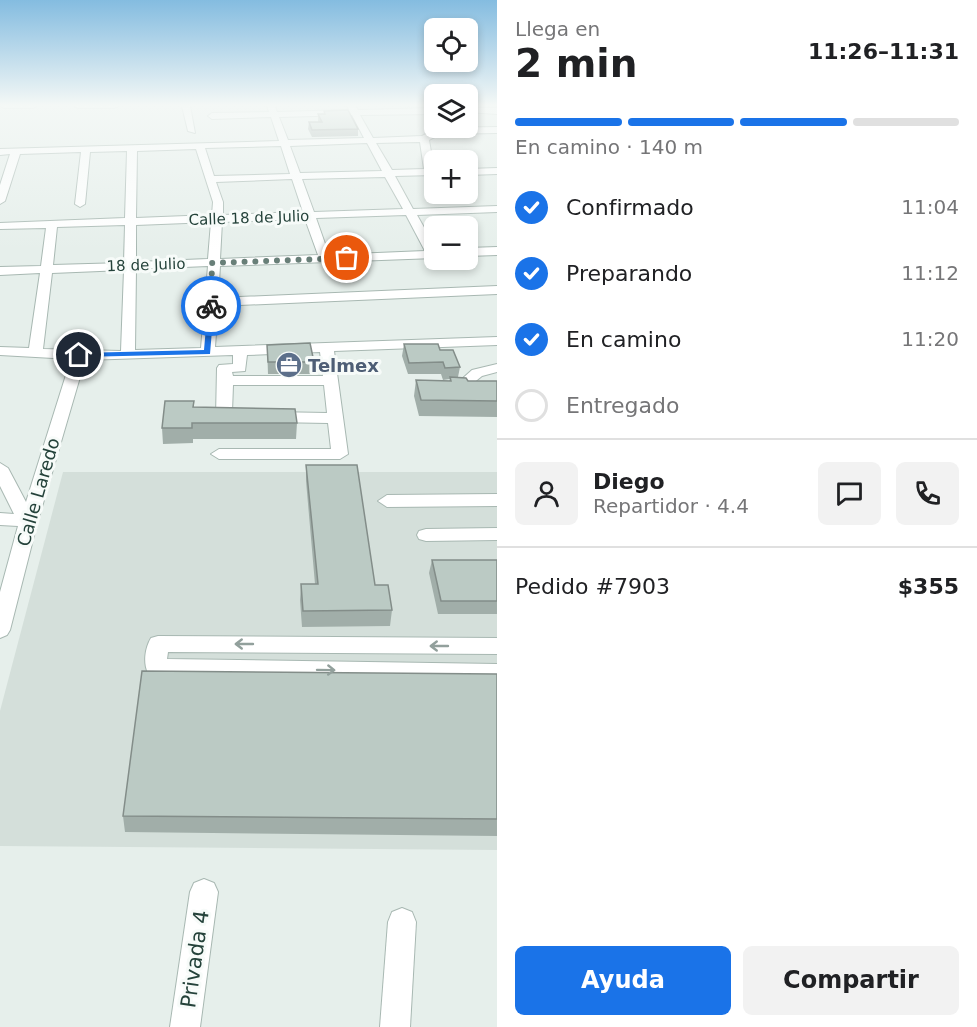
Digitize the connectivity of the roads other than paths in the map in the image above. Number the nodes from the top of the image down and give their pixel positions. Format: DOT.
graph roads {
  1 [pos="15,154"];
  2 [pos="85,154"];
  3 [pos="132,154"];
  4 [pos="202,154"];
  5 [pos="288,154"];
  6 [pos="377,154"];
  7 [pos="497,171"];
  8 [pos="478,172"];
  9 [pos="387,173"];
  10 [pos="424,173"];
  11 [pos="296,176"];
  12 [pos="212,179"];
  13 [pos="0,201"];
  14 [pos="80,204"];
  15 [pos="497,209"];
  16 [pos="409,213"];
  17 [pos="311,216"];
  18 [pos="216,219"];
  19 [pos="131,221"];
  20 [pos="52,224"];
  21 [pos="0,226"];
  22 [pos="424,238"];
  23 [pos="497,251"];
  24 [pos="478,252"];
  25 [pos="424,254"];
  26 [pos="325,258"];
  27 [pos="212,263"];
  28 [pos="131,266"];
  29 [pos="46,269"];
  30 [pos="0,271"];
  31 [pos="497,290"];
  32 [pos="211,302"];
  33 [pos="497,341"];
  34 [pos="327,348"];
  35 [pos="0,351"];
  36 [pos="240,351"];
  37 [pos="36,352"];
  38 [pos="208,352"];
  39 [pos="79,355"];
  40 [pos="128,355"];
  41 [pos="497,368"];
  42 [pos="330,380"];
  43 [pos="226,381"];
  44 [pos="485,386"];
  45 [pos="335,418"];
  46 [pos="219,454"];
  47 [pos="0,468"];
  48 [pos="497,500"];
  49 [pos="387,501"];
  50 [pos="0,519"];
  51 [pos="28,522"];
  52 [pos="497,534"];
  53 [pos="426,535"];
  54 [pos="0,630"];
  55 [pos="497,646"];
  56 [pos="497,672"];
  57 [pos="204,892"];
  58 [pos="402,922"];
  59 [pos="185,1027"];
  60 [pos="395,1027"];
  1 -- 13 [label="street"];
  2 -- 14 [label="street"];
  3 -- 19 [label="street"];
  4 -- 12 [label="street"];
  5 -- 11 [label="street"];
  6 -- 9 [label="street"];
  7 -- 8 [label="street"];
  9 -- 10 [label="street"];
  9 -- 11 [label="street"];
  9 -- 16 [label="street"];
  11 -- 12 [label="street"];
  11 -- 17 [label="street"];
  12 -- 18 [label="street"];
  15 -- 16 [label="street, Calle 18 de Julio"];
  16 -- 17 [label="street, Calle 18 de Julio"];
  16 -- 22 [label="street"];
  17 -- 18 [label="street, Calle 18 de Julio"];
  17 -- 26 [label="street"];
  18 -- 19 [label="street, Calle 18 de Julio"];
  18 -- 27 [label="street"];
  19 -- 20 [label="street, Calle 18 de Julio"];
  19 -- 28 [label="street"];
  20 -- 21 [label="street, Calle 18 de Julio"];
  20 -- 29 [label="street"];
  23 -- 24 [label="street"];
  25 -- 26 [label="street, 18 de Julio"];
  26 -- 27 [label="street, 18 de Julio"];
  27 -- 28 [label="street, 18 de Julio"];
  27 -- 32 [label="street"];
  28 -- 29 [label="street, 18 de Julio"];
  28 -- 40 [label="street"];
  29 -- 30 [label="street, 18 de Julio"];
  29 -- 37 [label="street"];
  31 -- 32 [label="street"];
  32 -- 38 [label="street"];
  33 -- 34 [label="street"];
  34 -- 36 [label="street"];
  34 -- 42 [label="street"];
  35 -- 37 [label="street"];
  36 -- 38 [label="street"];
  36 -- 43 [label="street"];
  37 -- 39 [label="street"];
  38 -- 40 [label="street"];
  39 -- 40 [label="street"];
  39 -- 51 [label="street, Calle Laredo"];
  41 -- 44 [label="street"];
  42 -- 43 [label="street"];
  42 -- 45 [label="street"];
  43 -- 45 [label="street"];
  45 -- 46 [label="street"];
  47 -- 51 [label="street"];
  48 -- 49 [label="street"];
  50 -- 51 [label="street"];
  51 -- 54 [label="street, Calle Laredo"];
  52 -- 53 [label="street"];
  55 -- 56 [label="street, one-way"];
  57 -- 59 [label="street, Privada 4"];
  58 -- 60 [label="street"];
}
